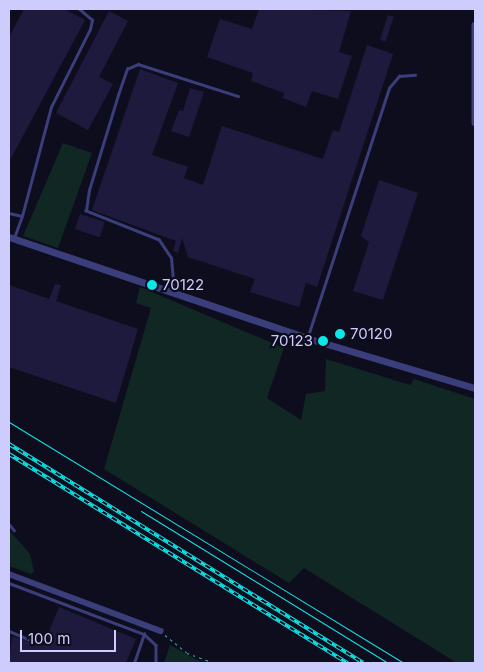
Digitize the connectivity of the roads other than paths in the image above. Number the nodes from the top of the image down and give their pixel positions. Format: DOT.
graph roads {
  1 [pos="79,9"];
  2 [pos="475,25"];
  3 [pos="415,74"];
  4 [pos="475,80"];
  5 [pos="238,96"];
  6 [pos="475,123"];
  7 [pos="9,213"];
  8 [pos="22,216"];
  9 [pos="11,238"];
  10 [pos="174,293"];
  11 [pos="307,338"];
  12 [pos="475,388"];
  13 [pos="9,524"];
  14 [pos="14,530"];
  15 [pos="9,574"];
  16 [pos="9,583"];
  17 [pos="9,631"];
  18 [pos="161,632"];
  19 [pos="144,634"];
  20 [pos="30,640"];
  21 [pos="134,663"];
  22 [pos="156,663"];
  1 -- 8 [label="lane"];
  2 -- 4 [label="street"];
  3 -- 11 [label="lane"];
  4 -- 6 [label="street"];
  5 -- 10 [label="lane"];
  7 -- 8 [label="lane"];
  8 -- 9 [label="lane"];
  9 -- 10 [label="street"];
  10 -- 11 [label="street"];
  11 -- 12 [label="street"];
  13 -- 14 [label="lane"];
  15 -- 18 [label="street"];
  16 -- 19 [label="lane"];
  17 -- 20 [label="lane"];
  19 -- 21 [label="lane"];
  19 -- 22 [label="lane"];
}
